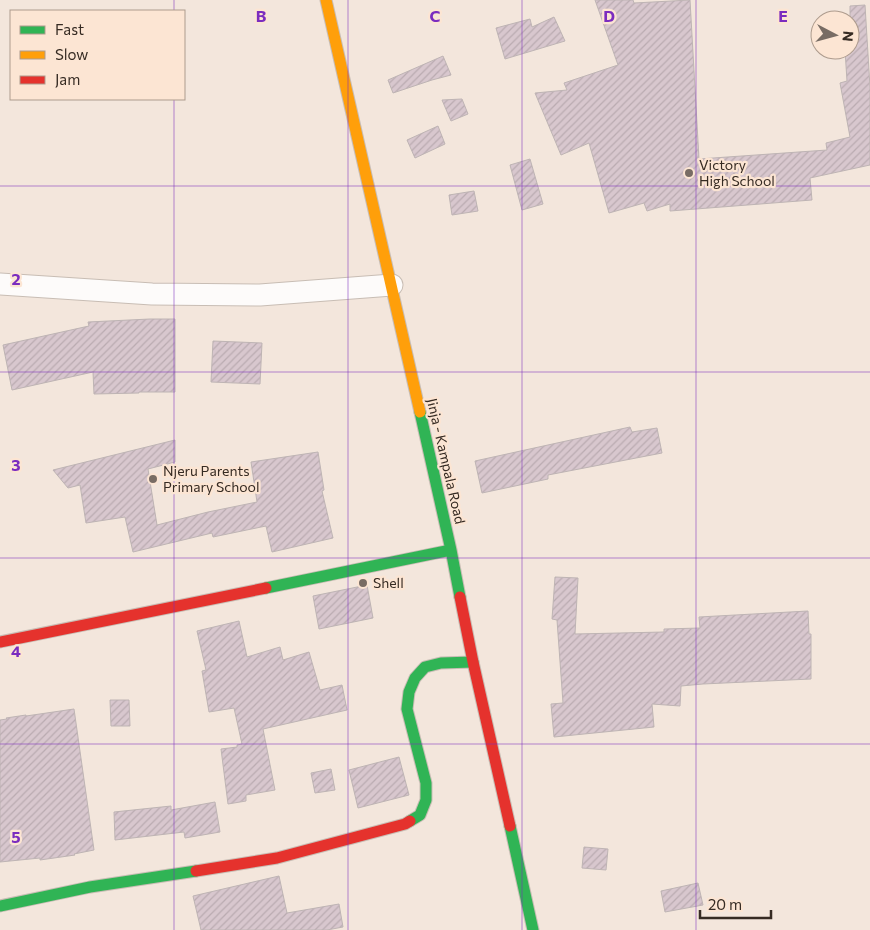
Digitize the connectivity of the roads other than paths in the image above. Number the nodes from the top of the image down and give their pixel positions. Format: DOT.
graph roads {
  1 [pos="326,0"];
  2 [pos="0,284"];
  3 [pos="392,285"];
  4 [pos="451,550"];
  5 [pos="0,642"];
  6 [pos="473,662"];
  7 [pos="0,906"];
  8 [pos="533,930"];
  1 -- 3 [label="main road, Jinja - Kampala Road"];
  2 -- 3 [label="street"];
  3 -- 4 [label="main road, Jinja - Kampala Road"];
  4 -- 5 [label="main road"];
  4 -- 6 [label="main road, Jinja - Kampala Road"];
  6 -- 7 [label="main road"];
  6 -- 8 [label="main road, Jinja - Kampala Road"];
}
